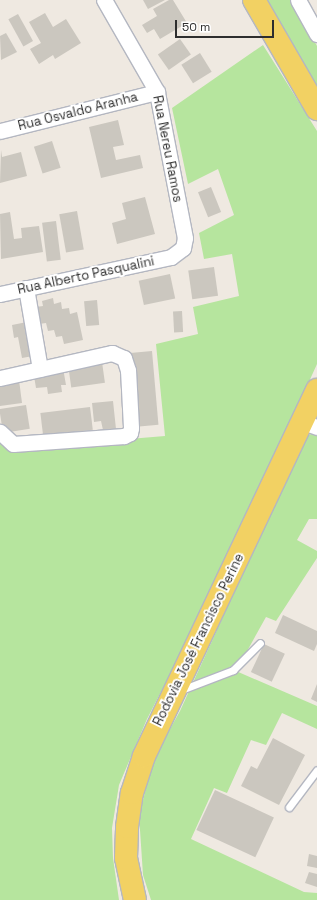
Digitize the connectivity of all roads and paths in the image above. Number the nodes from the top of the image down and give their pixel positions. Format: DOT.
graph roads {
  1 [pos="104,0"];
  2 [pos="254,0"];
  3 [pos="298,0"];
  4 [pos="317,34"];
  5 [pos="157,92"];
  6 [pos="317,109"];
  7 [pos="0,131"];
  8 [pos="171,257"];
  9 [pos="26,288"];
  10 [pos="0,294"];
  11 [pos="40,369"];
  12 [pos="0,378"];
  13 [pos="317,390"];
  14 [pos="310,425"];
  15 [pos="0,432"];
  16 [pos="260,643"];
  17 [pos="171,693"];
  18 [pos="317,770"];
  19 [pos="289,807"];
  20 [pos="135,900"];
  1 -- 5 [label="street, Rua Nereu Ramos"];
  2 -- 6 [label="main road"];
  3 -- 4 [label="street"];
  5 -- 7 [label="street, Rua Osvaldo Aranha"];
  5 -- 8 [label="street, Rua Nereu Ramos"];
  8 -- 9 [label="street, Rua Alberto Pasqualini"];
  9 -- 10 [label="street, Rua Alberto Pasqualini"];
  9 -- 11 [label="street"];
  11 -- 12 [label="street"];
  11 -- 15 [label="street"];
  13 -- 14 [label="main road, Rodovia José Francisco Perine"];
  14 -- 17 [label="main road, Rodovia José Francisco Perine"];
  16 -- 17 [label="lane"];
  17 -- 20 [label="main road, Rodovia José Francisco Perine"];
  18 -- 19 [label="lane"];
}
